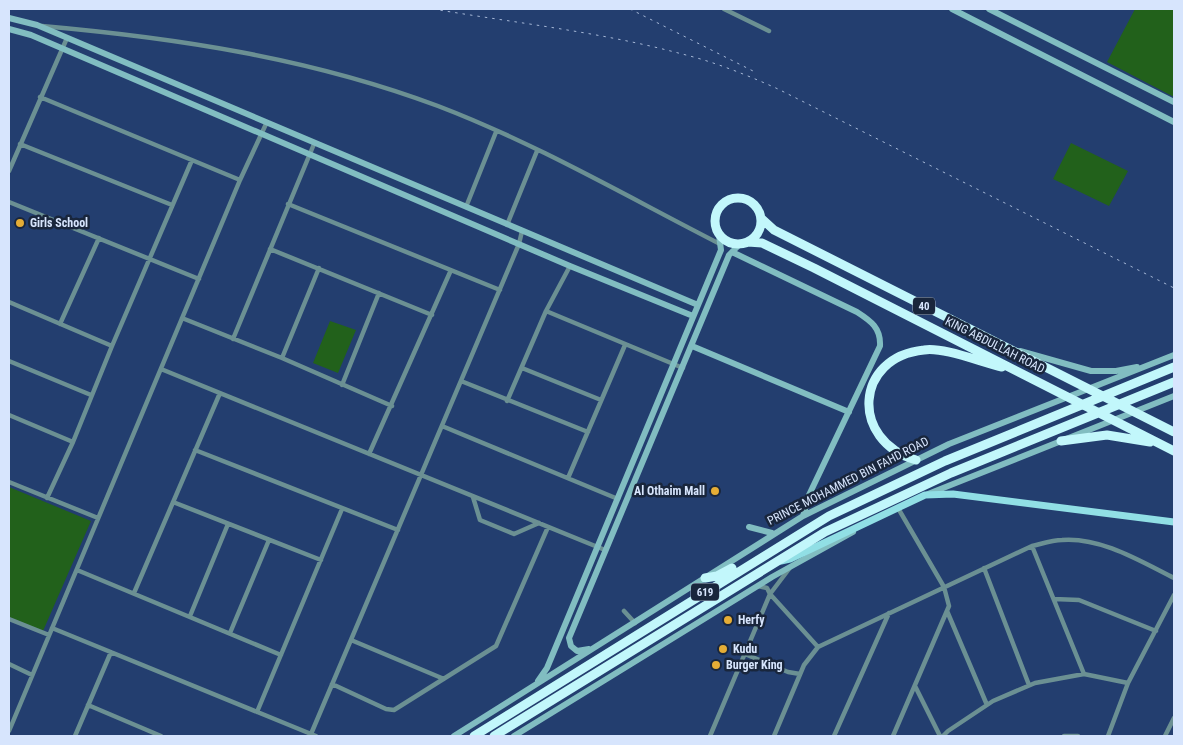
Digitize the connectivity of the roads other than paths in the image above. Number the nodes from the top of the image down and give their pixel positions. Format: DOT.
graph roads {
  1 [pos="724,9"];
  2 [pos="952,9"];
  3 [pos="989,9"];
  4 [pos="11,18"];
  5 [pos="37,25"];
  6 [pos="9,29"];
  7 [pos="769,32"];
  8 [pos="67,38"];
  9 [pos="61,48"];
  10 [pos="40,97"];
  11 [pos="1174,102"];
  12 [pos="1174,122"];
  13 [pos="266,124"];
  14 [pos="496,132"];
  15 [pos="262,133"];
  16 [pos="20,144"];
  17 [pos="314,144"];
  18 [pos="537,151"];
  19 [pos="309,154"];
  20 [pos="192,160"];
  21 [pos="9,171"];
  22 [pos="240,180"];
  23 [pos="9,202"];
  24 [pos="288,204"];
  25 [pos="172,205"];
  26 [pos="466,207"];
  27 [pos="762,219"];
  28 [pos="507,225"];
  29 [pos="522,231"];
  30 [pos="719,235"];
  31 [pos="99,238"];
  32 [pos="744,243"];
  33 [pos="519,244"];
  34 [pos="722,245"];
  35 [pos="270,249"];
  36 [pos="732,252"];
  37 [pos="149,259"];
  38 [pos="570,266"];
  39 [pos="319,268"];
  40 [pos="451,270"];
  41 [pos="199,279"];
  42 [pos="500,290"];
  43 [pos="379,293"];
  44 [pos="9,302"];
  45 [pos="698,305"];
  46 [pos="546,312"];
  47 [pos="432,314"];
  48 [pos="693,316"];
  49 [pos="182,318"];
  50 [pos="60,324"];
  51 [pos="233,339"];
  52 [pos="626,345"];
  53 [pos="112,346"];
  54 [pos="692,346"];
  55 [pos="1007,348"];
  56 [pos="1174,355"];
  57 [pos="282,358"];
  58 [pos="9,361"];
  59 [pos="675,364"];
  60 [pos="1150,364"];
  61 [pos="1174,367"];
  62 [pos="522,368"];
  63 [pos="683,368"];
  64 [pos="161,369"];
  65 [pos="1012,369"];
  66 [pos="461,381"];
  67 [pos="1174,382"];
  68 [pos="342,385"];
  69 [pos="1089,389"];
  70 [pos="220,393"];
  71 [pos="91,395"];
  72 [pos="1174,396"];
  73 [pos="1069,397"];
  74 [pos="601,400"];
  75 [pos="508,401"];
  76 [pos="392,406"];
  77 [pos="849,412"];
  78 [pos="1135,412"];
  79 [pos="9,415"];
  80 [pos="1115,420"];
  81 [pos="442,426"];
  82 [pos="588,432"];
  83 [pos="1174,432"];
  84 [pos="1061,440"];
  85 [pos="73,442"];
  86 [pos="1161,444"];
  87 [pos="195,450"];
  88 [pos="1174,451"];
  89 [pos="369,454"];
  90 [pos="916,460"];
  91 [pos="421,475"];
  92 [pos="568,478"];
  93 [pos="9,482"];
  94 [pos="925,495"];
  95 [pos="473,497"];
  96 [pos="47,498"];
  97 [pos="618,499"];
  98 [pos="173,502"];
  99 [pos="898,508"];
  100 [pos="342,509"];
  101 [pos="803,516"];
  102 [pos="98,518"];
  103 [pos="1174,522"];
  104 [pos="539,523"];
  105 [pos="228,524"];
  106 [pos="548,527"];
  107 [pos="749,527"];
  108 [pos="398,530"];
  109 [pos="772,534"];
  110 [pos="269,540"];
  111 [pos="1032,546"];
  112 [pos="598,547"];
  113 [pos="605,550"];
  114 [pos="321,560"];
  115 [pos="751,562"];
  116 [pos="774,562"];
  117 [pos="790,567"];
  118 [pos="984,568"];
  119 [pos="77,570"];
  120 [pos="705,578"];
  121 [pos="1174,578"];
  122 [pos="758,586"];
  123 [pos="944,587"];
  124 [pos="134,593"];
  125 [pos="770,594"];
  126 [pos="1174,596"];
  127 [pos="1054,599"];
  128 [pos="624,611"];
  129 [pos="947,611"];
  130 [pos="889,613"];
  131 [pos="190,616"];
  132 [pos="9,619"];
  133 [pos="635,623"];
  134 [pos="52,628"];
  135 [pos="1156,631"];
  136 [pos="230,633"];
  137 [pos="49,635"];
  138 [pos="351,640"];
  139 [pos="818,647"];
  140 [pos="593,649"];
  141 [pos="112,652"];
  142 [pos="281,654"];
  143 [pos="744,654"];
  144 [pos="9,664"];
  145 [pos="800,674"];
  146 [pos="1084,674"];
  147 [pos="32,675"];
  148 [pos="444,679"];
  149 [pos="537,683"];
  150 [pos="1128,683"];
  151 [pos="332,684"];
  152 [pos="1029,685"];
  153 [pos="915,686"];
  154 [pos="987,705"];
  155 [pos="88,706"];
  156 [pos="257,712"];
  157 [pos="1174,718"];
  158 [pos="537,722"];
  159 [pos="9,732"];
  160 [pos="311,734"];
  161 [pos="75,736"];
  162 [pos="161,736"];
  163 [pos="316,736"];
  164 [pos="454,736"];
  165 [pos="474,736"];
  166 [pos="494,736"];
  167 [pos="514,736"];
  168 [pos="527,736"];
  169 [pos="710,736"];
  170 [pos="774,736"];
  171 [pos="834,736"];
  172 [pos="894,736"];
  173 [pos="941,736"];
  174 [pos="1064,736"];
  175 [pos="1078,736"];
  176 [pos="1108,736"];
  177 [pos="1165,736"];
  1 -- 7 [label="street"];
  2 -- 12 [label="street"];
  3 -- 11 [label="street"];
  4 -- 5 [label="street"];
  4 -- 6 [label="street"];
  5 -- 8 [label="street"];
  5 -- 14 [label="street"];
  6 -- 9 [label="street"];
  8 -- 9 [label="street"];
  8 -- 13 [label="street"];
  9 -- 10 [label="street"];
  9 -- 15 [label="street"];
  10 -- 16 [label="street"];
  10 -- 20 [label="street"];
  13 -- 15 [label="street"];
  13 -- 17 [label="street"];
  14 -- 18 [label="street"];
  14 -- 26 [label="street"];
  15 -- 19 [label="street"];
  15 -- 22 [label="street"];
  16 -- 21 [label="street"];
  16 -- 25 [label="street"];
  17 -- 19 [label="street"];
  17 -- 26 [label="street"];
  18 -- 28 [label="street"];
  18 -- 34 [label="street"];
  19 -- 24 [label="street"];
  19 -- 33 [label="street"];
  20 -- 22 [label="street"];
  20 -- 25 [label="street"];
  22 -- 41 [label="street"];
  23 -- 31 [label="street"];
  24 -- 35 [label="street"];
  24 -- 40 [label="street"];
  25 -- 37 [label="street"];
  26 -- 28 [label="street"];
  27 -- 30 [label="highway"];
  27 -- 32 [label="highway"];
  27 -- 55 [label="highway, KING ABDULLAH ROAD / 40"];
  28 -- 29 [label="street"];
  29 -- 33 [label="street"];
  29 -- 45 [label="street"];
  30 -- 32 [label="highway"];
  30 -- 34 [label="street"];
  31 -- 37 [label="street"];
  31 -- 50 [label="street"];
  32 -- 36 [label="street"];
  32 -- 65 [label="highway, KING ABDULLAH ROAD / 40"];
  33 -- 38 [label="street"];
  33 -- 42 [label="street"];
  34 -- 45 [label="street"];
  35 -- 39 [label="street"];
  35 -- 51 [label="street"];
  36 -- 54 [label="street"];
  36 -- 77 [label="street"];
  37 -- 41 [label="street"];
  37 -- 53 [label="street"];
  38 -- 46 [label="street"];
  38 -- 48 [label="street"];
  39 -- 43 [label="street"];
  39 -- 57 [label="street"];
  40 -- 42 [label="street"];
  40 -- 47 [label="street"];
  41 -- 49 [label="street"];
  42 -- 66 [label="street"];
  43 -- 47 [label="street"];
  43 -- 68 [label="street"];
  44 -- 50 [label="street"];
  45 -- 48 [label="street"];
  46 -- 52 [label="street"];
  46 -- 62 [label="street"];
  47 -- 76 [label="street"];
  48 -- 59 [label="street"];
  49 -- 51 [label="street"];
  49 -- 64 [label="street"];
  50 -- 53 [label="street"];
  51 -- 57 [label="street"];
  52 -- 59 [label="street"];
  52 -- 74 [label="street"];
  53 -- 71 [label="street"];
  54 -- 63 [label="street"];
  54 -- 77 [label="street"];
  55 -- 60 [label="street"];
  55 -- 69 [label="highway, KING ABDULLAH ROAD / 40"];
  56 -- 60 [label="street, PRINCE MOHAMMED BIN FAHD ROAD"];
  57 -- 68 [label="street"];
  58 -- 71 [label="street"];
  59 -- 63 [label="street"];
  59 -- 97 [label="street"];
  60 -- 69 [label="street, PRINCE MOHAMMED BIN FAHD ROAD"];
  61 -- 115 [label="highway, PRINCE MOHAMMED BIN FAHD ROAD / 619"];
  62 -- 74 [label="street"];
  62 -- 75 [label="street"];
  63 -- 113 [label="street"];
  64 -- 70 [label="street"];
  64 -- 102 [label="street"];
  65 -- 73 [label="highway, KING ABDULLAH ROAD / 40"];
  65 -- 90 [label="highway"];
  66 -- 75 [label="street"];
  66 -- 81 [label="street"];
  67 -- 116 [label="highway, 619"];
  68 -- 76 [label="street"];
  69 -- 73 [label="street, PRINCE MOHAMMED BIN FAHD ROAD"];
  69 -- 78 [label="highway, KING ABDULLAH ROAD / 40"];
  70 -- 87 [label="street"];
  70 -- 89 [label="street"];
  71 -- 85 [label="street"];
  72 -- 78 [label="street"];
  73 -- 80 [label="highway, KING ABDULLAH ROAD / 40"];
  73 -- 90 [label="street, PRINCE MOHAMMED BIN FAHD ROAD"];
  74 -- 82 [label="street"];
  75 -- 82 [label="street"];
  76 -- 89 [label="street"];
  77 -- 101 [label="street"];
  78 -- 80 [label="street"];
  78 -- 83 [label="highway, KING ABDULLAH ROAD / 40"];
  79 -- 85 [label="street"];
  80 -- 84 [label="street"];
  80 -- 86 [label="highway, KING ABDULLAH ROAD / 40"];
  81 -- 91 [label="street"];
  81 -- 92 [label="street"];
  82 -- 92 [label="street"];
  84 -- 86 [label="highway"];
  84 -- 94 [label="street"];
  85 -- 96 [label="street"];
  86 -- 88 [label="highway, KING ABDULLAH ROAD / 40"];
  87 -- 98 [label="street"];
  87 -- 100 [label="street"];
  89 -- 91 [label="street"];
  90 -- 101 [label="street, PRINCE MOHAMMED BIN FAHD ROAD"];
  91 -- 95 [label="street"];
  91 -- 108 [label="street"];
  92 -- 97 [label="street"];
  93 -- 96 [label="street"];
  94 -- 99 [label="main road"];
  94 -- 103 [label="main road"];
  95 -- 104 [label="street"];
  95 -- 104 [label="street"];
  96 -- 102 [label="street"];
  97 -- 112 [label="street"];
  98 -- 105 [label="street"];
  98 -- 124 [label="street"];
  99 -- 116 [label="main road"];
  99 -- 117 [label="street"];
  99 -- 123 [label="street"];
  100 -- 108 [label="street"];
  100 -- 114 [label="street"];
  101 -- 109 [label="street, PRINCE MOHAMMED BIN FAHD ROAD"];
  102 -- 119 [label="street"];
  104 -- 106 [label="street"];
  105 -- 110 [label="street"];
  105 -- 131 [label="street"];
  106 -- 112 [label="street"];
  106 -- 148 [label="street"];
  107 -- 109 [label="street"];
  108 -- 138 [label="street"];
  109 -- 120 [label="street, PRINCE MOHAMMED BIN FAHD ROAD"];
  110 -- 114 [label="street"];
  110 -- 136 [label="street"];
  111 -- 118 [label="street"];
  111 -- 121 [label="street"];
  111 -- 127 [label="street"];
  112 -- 113 [label="street"];
  112 -- 149 [label="street"];
  113 -- 140 [label="street"];
  114 -- 142 [label="street"];
  115 -- 120 [label="highway"];
  115 -- 165 [label="highway, PRINCE MOHAMMED BIN FAHD ROAD / 619"];
  116 -- 166 [label="highway, 619"];
  117 -- 122 [label="street"];
  117 -- 125 [label="street"];
  118 -- 123 [label="street"];
  118 -- 152 [label="street"];
  119 -- 124 [label="street"];
  119 -- 134 [label="street"];
  120 -- 133 [label="street, PRINCE MOHAMMED BIN FAHD ROAD"];
  122 -- 125 [label="street"];
  122 -- 158 [label="street"];
  123 -- 129 [label="street"];
  123 -- 130 [label="street"];
  124 -- 131 [label="street"];
  125 -- 139 [label="street"];
  125 -- 143 [label="street"];
  126 -- 135 [label="street"];
  127 -- 135 [label="street"];
  127 -- 146 [label="street"];
  128 -- 133 [label="street"];
  129 -- 153 [label="street"];
  129 -- 154 [label="street"];
  130 -- 139 [label="street"];
  130 -- 171 [label="street"];
  131 -- 136 [label="street"];
  132 -- 137 [label="street"];
  133 -- 140 [label="street, PRINCE MOHAMMED BIN FAHD ROAD"];
  134 -- 137 [label="street"];
  134 -- 141 [label="street"];
  135 -- 150 [label="street"];
  136 -- 142 [label="street"];
  137 -- 147 [label="street"];
  138 -- 148 [label="street"];
  138 -- 151 [label="street"];
  139 -- 145 [label="street"];
  140 -- 149 [label="street, PRINCE MOHAMMED BIN FAHD ROAD"];
  141 -- 155 [label="street"];
  141 -- 156 [label="street"];
  142 -- 156 [label="street"];
  143 -- 145 [label="street"];
  143 -- 169 [label="street"];
  144 -- 147 [label="street"];
  145 -- 170 [label="street"];
  146 -- 150 [label="street"];
  146 -- 152 [label="street"];
  147 -- 159 [label="street"];
  148 -- 151 [label="street"];
  149 -- 164 [label="street, PRINCE MOHAMMED BIN FAHD ROAD"];
  150 -- 176 [label="street"];
  151 -- 160 [label="street"];
  152 -- 154 [label="street"];
  153 -- 172 [label="street"];
  153 -- 173 [label="street"];
  154 -- 173 [label="street"];
  155 -- 161 [label="street"];
  155 -- 162 [label="street"];
  156 -- 160 [label="street"];
  157 -- 177 [label="street"];
  158 -- 167 [label="street"];
  158 -- 168 [label="street"];
  160 -- 163 [label="street"];
  174 -- 175 [label="street"];
}
